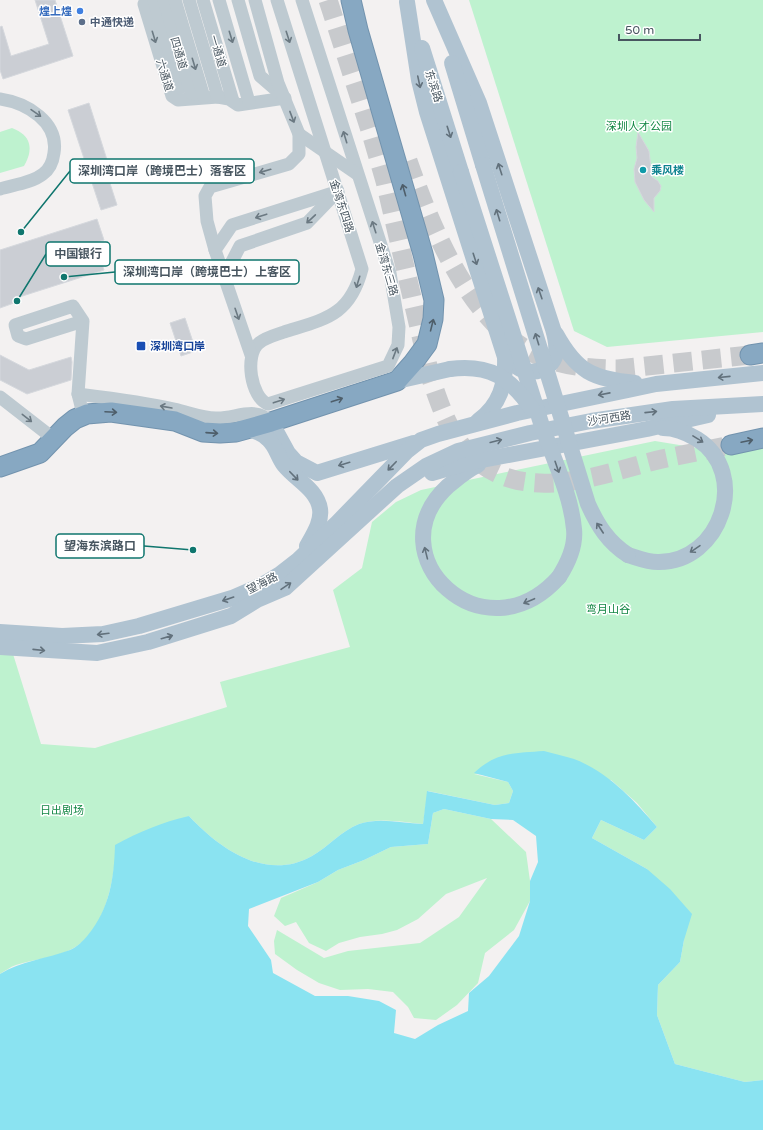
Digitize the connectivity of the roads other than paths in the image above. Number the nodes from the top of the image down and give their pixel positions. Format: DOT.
graph roads {
  1 [pos="146,0"];
  2 [pos="154,0"];
  3 [pos="164,0"];
  4 [pos="175,0"];
  5 [pos="189,0"];
  6 [pos="203,0"];
  7 [pos="220,0"];
  8 [pos="238,0"];
  9 [pos="255,0"];
  10 [pos="276,0"];
  11 [pos="302,0"];
  12 [pos="351,0"];
  13 [pos="356,0"];
  14 [pos="433,0"];
  15 [pos="407,1"];
  16 [pos="204,97"];
  17 [pos="218,97"];
  18 [pos="285,98"];
  19 [pos="0,99"];
  20 [pos="184,99"];
  21 [pos="233,101"];
  22 [pos="249,102"];
  23 [pos="299,134"];
  24 [pos="326,153"];
  25 [pos="408,161"];
  26 [pos="357,174"];
  27 [pos="0,189"];
  28 [pos="338,191"];
  29 [pos="215,250"];
  30 [pos="224,277"];
  31 [pos="83,321"];
  32 [pos="553,329"];
  33 [pos="503,346"];
  34 [pos="251,355"];
  35 [pos="763,373"];
  36 [pos="397,380"];
  37 [pos="656,384"];
  38 [pos="78,394"];
  39 [pos="0,397"];
  40 [pos="260,398"];
  41 [pos="763,404"];
  42 [pos="87,414"];
  43 [pos="279,419"];
  44 [pos="248,421"];
  45 [pos="475,424"];
  46 [pos="647,429"];
  47 [pos="544,431"];
  48 [pos="763,438"];
  49 [pos="54,439"];
  50 [pos="421,440"];
  51 [pos="731,445"];
  52 [pos="458,451"];
  53 [pos="498,457"];
  54 [pos="0,467"];
  55 [pos="397,486"];
  56 [pos="298,560"];
  57 [pos="0,632"];
  58 [pos="0,647"];
  1 -- 20 [label="street, 六通道, one-way"];
  2 -- 20 [label="street"];
  3 -- 16 [label="street, 四通道"];
  4 -- 16 [label="street, one-way"];
  5 -- 17 [label="street"];
  6 -- 21 [label="street, 一通道"];
  7 -- 22 [label="street, one-way"];
  8 -- 18 [label="street"];
  9 -- 18 [label="street"];
  10 -- 24 [label="street, 金湾东四路, one-way"];
  26 -- 11 [label="street, 金湾东三路, one-way"];
  36 -- 12 [label="highway, one-way"];
  13 -- 25 [label="highway"];
  32 -- 14 [label="main road, one-way"];
  46 -- 14 [label="main road, one-way, bridge"];
  15 -- 33 [label="main road, one-way"];
  15 -- 47 [label="main road, 东滨路, one-way, bridge"];
  16 -- 17 [label="street, 六通道"];
  16 -- 20 [label="street, 六通道"];
  17 -- 21 [label="street, 六通道"];
  18 -- 22 [label="street"];
  18 -- 23 [label="street, one-way"];
  19 -- 27 [label="street, one-way"];
  21 -- 22 [label="street, 六通道"];
  23 -- 24 [label="street"];
  23 -- 29 [label="street, one-way"];
  24 -- 26 [label="street"];
  24 -- 28 [label="street, 金湾东四路"];
  40 -- 26 [label="street, 金湾东三路, one-way"];
  28 -- 29 [label="street, one-way"];
  28 -- 30 [label="street, one-way"];
  28 -- 34 [label="street, 金湾东四路, one-way"];
  29 -- 30 [label="street"];
  30 -- 34 [label="street, one-way"];
  31 -- 38 [label="street"];
  32 -- 33 [label="main road"];
  32 -- 37 [label="main road"];
  33 -- 45 [label="main road"];
  34 -- 40 [label="street"];
  35 -- 37 [label="main road, one-way"];
  43 -- 36 [label="highway, one-way"];
  36 -- 47 [label="main road, bridge"];
  37 -- 45 [label="main road, one-way"];
  38 -- 42 [label="street"];
  44 -- 38 [label="street, one-way"];
  39 -- 49 [label="street, one-way"];
  40 -- 44 [label="street"];
  41 -- 46 [label="main road"];
  52 -- 41 [label="main road, 沙河西路, one-way"];
  42 -- 44 [label="highway, one-way"];
  42 -- 49 [label="highway"];
  43 -- 44 [label="highway"];
  50 -- 43 [label="main road, one-way"];
  44 -- 56 [label="main road, one-way"];
  45 -- 50 [label="main road, 望海路"];
  46 -- 53 [label="main road"];
  47 -- 53 [label="main road, one-way, bridge"];
  51 -- 48 [label="highway, one-way"];
  49 -- 54 [label="highway"];
  50 -- 56 [label="main road, 望海路, one-way"];
  52 -- 55 [label="main road, 望海路"];
  53 -- 55 [label="main road"];
  58 -- 55 [label="main road, 望海路, one-way"];
  56 -- 57 [label="main road, 望海路, one-way"];
}
